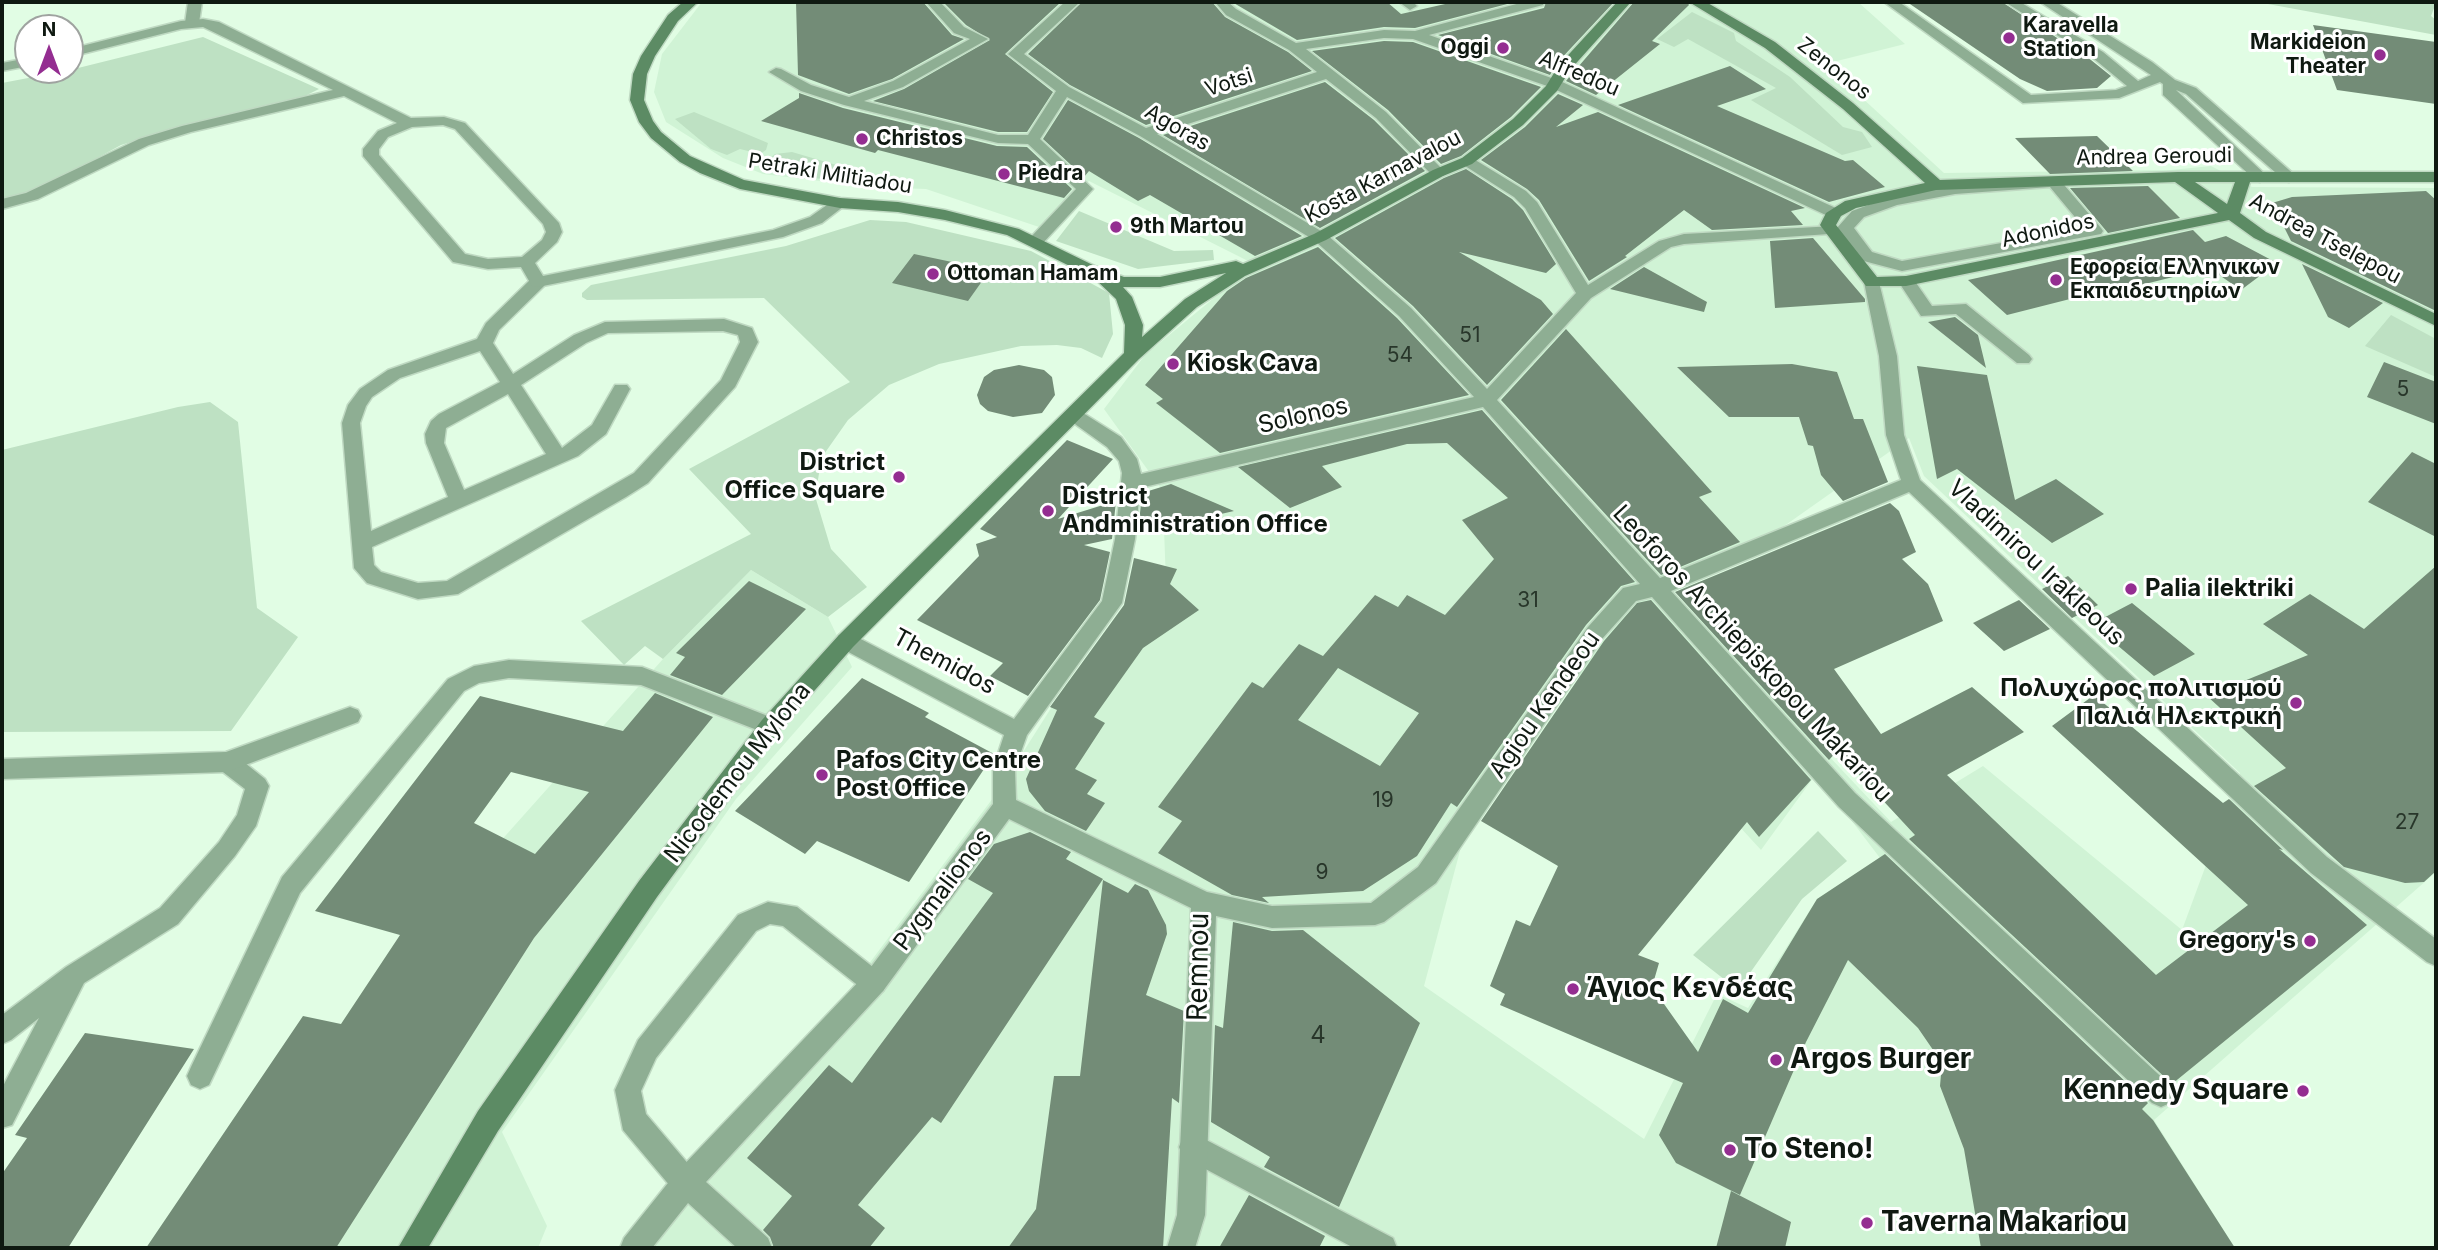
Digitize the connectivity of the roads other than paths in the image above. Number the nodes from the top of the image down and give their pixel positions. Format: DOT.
graph roads {
  1 [pos="195,2"];
  2 [pos="691,2"];
  3 [pos="933,2"];
  4 [pos="1073,2"];
  5 [pos="1221,2"];
  6 [pos="1538,2"];
  7 [pos="1624,2"];
  8 [pos="1696,2"];
  9 [pos="1891,2"];
  10 [pos="2011,2"];
  11 [pos="2047,2"];
  12 [pos="192,23"];
  13 [pos="1415,35"];
  14 [pos="1294,47"];
  15 [pos="84,50"];
  16 [pos="776,72"];
  17 [pos="1326,74"];
  18 [pos="2166,79"];
  19 [pos="1555,83"];
  20 [pos="2136,86"];
  21 [pos="1064,90"];
  22 [pos="344,92"];
  23 [pos="849,102"];
  24 [pos="409,123"];
  25 [pos="1145,133"];
  26 [pos="1032,139"];
  27 [pos="1467,162"];
  28 [pos="1438,173"];
  29 [pos="2178,177"];
  30 [pos="2252,177"];
  31 [pos="2288,177"];
  32 [pos="2436,177"];
  33 [pos="1936,185"];
  34 [pos="840,203"];
  35 [pos="2,204"];
  36 [pos="2231,215"];
  37 [pos="1831,221"];
  38 [pos="1320,237"];
  39 [pos="1036,241"];
  40 [pos="1275,254"];
  41 [pos="526,262"];
  42 [pos="1091,271"];
  43 [pos="1904,274"];
  44 [pos="538,282"];
  45 [pos="1872,282"];
  46 [pos="1585,294"];
  47 [pos="2436,321"];
  48 [pos="484,343"];
  49 [pos="1133,355"];
  50 [pos="2023,359"];
  51 [pos="509,384"];
  52 [pos="621,389"];
  53 [pos="1487,400"];
  54 [pos="1074,415"];
  55 [pos="558,457"];
  56 [pos="1132,483"];
  57 [pos="1912,483"];
  58 [pos="459,500"];
  59 [pos="362,542"];
  60 [pos="1655,589"];
  61 [pos="846,641"];
  62 [pos="350,716"];
  63 [pos="769,726"];
  64 [pos="1017,731"];
  65 [pos="228,762"];
  66 [pos="2,769"];
  67 [pos="1005,806"];
  68 [pos="1204,902"];
  69 [pos="2436,954"];
  70 [pos="75,975"];
  71 [pos="874,982"];
  72 [pos="2,1031"];
  73 [pos="200,1076"];
  74 [pos="2161,1094"];
  75 [pos="2,1115"];
  76 [pos="1193,1147"];
  77 [pos="686,1183"];
  78 [pos="412,1248"];
  79 [pos="634,1248"];
  80 [pos="758,1248"];
  81 [pos="1181,1248"];
  82 [pos="1384,1248"];
  1 -- 12 [label="street"];
  2 -- 34 [label="street, Petraki Miltiadou"];
  3 -- 23 [label="street"];
  4 -- 21 [label="street, Agoras"];
  5 -- 14 [label="street"];
  6 -- 13 [label="street"];
  7 -- 19 [label="street, Kosta Karnavalou"];
  8 -- 33 [label="street, Zenonos"];
  9 -- 20 [label="street"];
  10 -- 20 [label="street"];
  11 -- 18 [label="street"];
  12 -- 15 [label="street"];
  12 -- 22 [label="street"];
  13 -- 14 [label="street, Alfredou"];
  13 -- 19 [label="street, Alfredou"];
  14 -- 17 [label="street"];
  16 -- 23 [label="street"];
  17 -- 25 [label="street, Votsi"];
  17 -- 28 [label="street"];
  18 -- 20 [label="street"];
  18 -- 30 [label="street"];
  18 -- 31 [label="street"];
  19 -- 27 [label="street, Kosta Karnavalou"];
  19 -- 37 [label="street, Alfredou"];
  21 -- 25 [label="street, Agoras"];
  21 -- 26 [label="street"];
  22 -- 24 [label="street"];
  22 -- 35 [label="street"];
  23 -- 26 [label="street"];
  24 -- 41 [label="street"];
  24 -- 41 [label="street"];
  25 -- 38 [label="street, Agoras"];
  26 -- 39 [label="street"];
  27 -- 28 [label="street, Kosta Karnavalou"];
  27 -- 46 [label="street"];
  28 -- 38 [label="street, Kosta Karnavalou"];
  29 -- 30 [label="street, Andrea Geroudi"];
  29 -- 33 [label="street, Andrea Geroudi"];
  29 -- 36 [label="street, Andrea Tselepou"];
  30 -- 31 [label="street, Andrea Geroudi"];
  30 -- 36 [label="street, Andrea Tselepou"];
  31 -- 32 [label="street, Andrea Geroudi"];
  33 -- 37 [label="street, Andrea Geroudi"];
  34 -- 39 [label="street, Petraki Miltiadou"];
  34 -- 44 [label="street"];
  36 -- 43 [label="street, Adonidos"];
  36 -- 47 [label="street, Andrea Tselepou"];
  37 -- 45 [label="street"];
  37 -- 46 [label="street"];
  38 -- 40 [label="street, Kosta Karnavalou"];
  38 -- 53 [label="street, Leoforos Archiepiskopou Makariou"];
  39 -- 42 [label="street, Petraki Miltiadou"];
  40 -- 42 [label="street, Petraki Miltiadou"];
  40 -- 49 [label="street, Kosta Karnavalou"];
  41 -- 44 [label="street"];
  42 -- 49 [label="street"];
  43 -- 43 [label="street"];
  43 -- 45 [label="street, Adonidos"];
  43 -- 50 [label="street"];
  44 -- 48 [label="street"];
  45 -- 57 [label="street, Vladimirou Irakleous"];
  46 -- 53 [label="street"];
  48 -- 51 [label="street"];
  48 -- 59 [label="street"];
  49 -- 54 [label="street, Nicodemou Mylona"];
  51 -- 55 [label="street"];
  51 -- 58 [label="street"];
  51 -- 59 [label="street"];
  52 -- 55 [label="street"];
  53 -- 56 [label="street, Solonos"];
  53 -- 60 [label="street, Leoforos Archiepiskopou Makariou"];
  54 -- 56 [label="street, Pygmalionos"];
  54 -- 61 [label="street, Nicodemou Mylona"];
  55 -- 58 [label="street"];
  56 -- 64 [label="street, Pygmalionos"];
  57 -- 60 [label="street, Agiou Kendeou"];
  57 -- 69 [label="street, Vladimirou Irakleous"];
  58 -- 59 [label="street"];
  60 -- 68 [label="street, Agiou Kendeou"];
  60 -- 74 [label="street, Leoforos Archiepiskopou Makariou"];
  61 -- 63 [label="street, Nicodemou Mylona"];
  61 -- 64 [label="street, Themidos"];
  62 -- 65 [label="street"];
  63 -- 73 [label="street"];
  63 -- 78 [label="street, Nicodemou Mylona"];
  64 -- 67 [label="street, Pygmalionos"];
  65 -- 66 [label="street"];
  65 -- 70 [label="street"];
  67 -- 68 [label="street, Remnou"];
  67 -- 71 [label="street, Pygmalionos"];
  68 -- 76 [label="street, Remnou"];
  70 -- 72 [label="street"];
  70 -- 75 [label="street"];
  71 -- 77 [label="street, Pygmalionos"];
  71 -- 77 [label="street"];
  76 -- 81 [label="street, Remnou"];
  76 -- 82 [label="street"];
  77 -- 79 [label="street, Pygmalionos"];
  77 -- 80 [label="street"];
}
